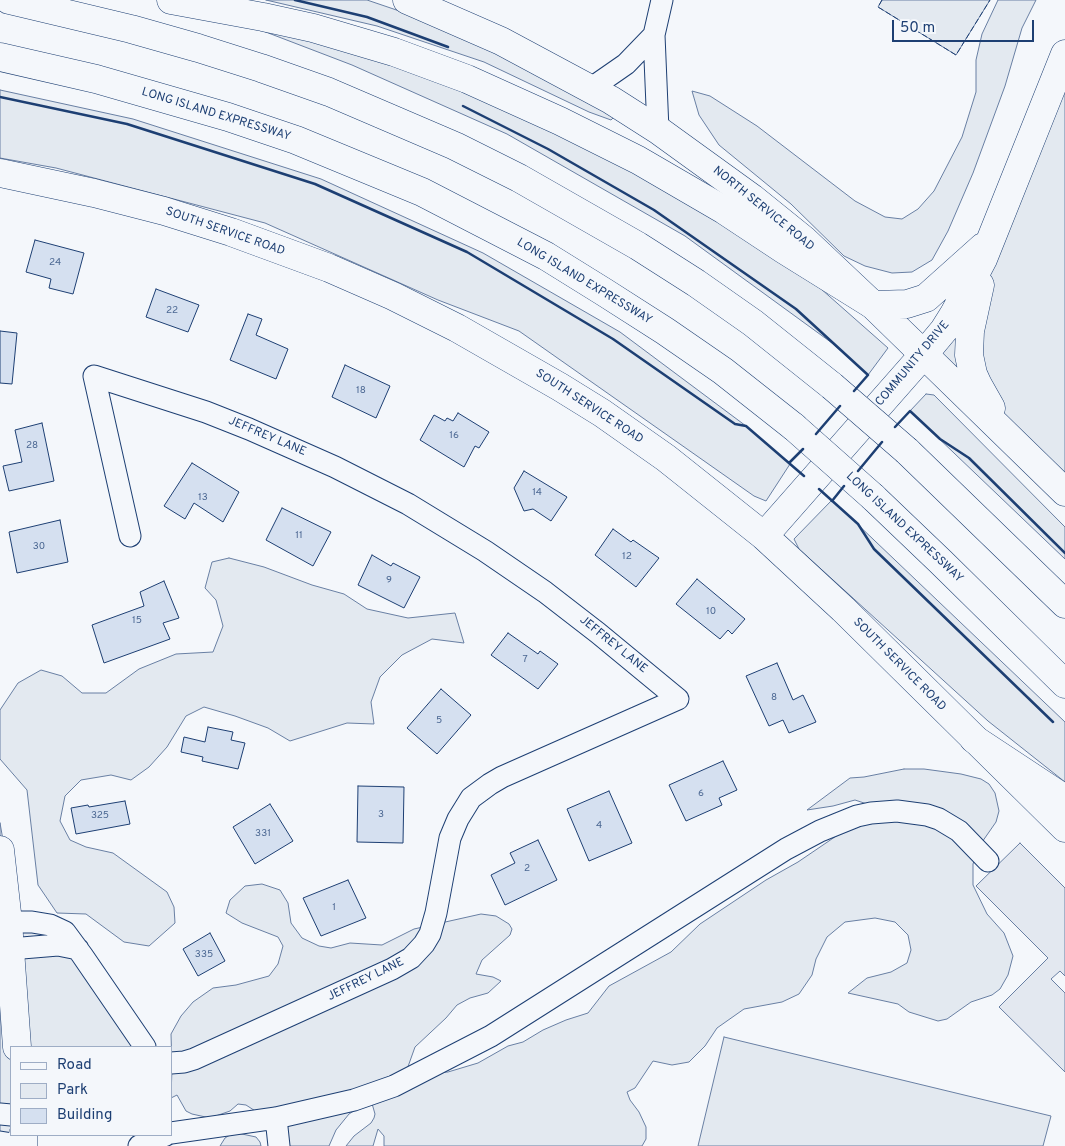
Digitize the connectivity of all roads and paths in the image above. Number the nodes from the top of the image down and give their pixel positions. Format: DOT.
graph roads {
  1 [pos="9,0"];
  2 [pos="171,0"];
  3 [pos="407,0"];
  4 [pos="662,0"];
  5 [pos="654,34"];
  6 [pos="1065,54"];
  7 [pos="0,57"];
  8 [pos="590,89"];
  9 [pos="658,130"];
  10 [pos="0,173"];
  11 [pos="991,240"];
  12 [pos="873,305"];
  13 [pos="924,354"];
  14 [pos="1006,434"];
  15 [pos="1065,492"];
  16 [pos="130,536"];
  17 [pos="764,536"];
  18 [pos="1065,604"];
  19 [pos="1065,684"];
  20 [pos="974,740"];
  21 [pos="1065,799"];
  22 [pos="1065,828"];
  23 [pos="0,850"];
  24 [pos="988,861"];
  25 [pos="9,935"];
  26 [pos="17,1046"];
  27 [pos="144,1046"];
  28 [pos="172,1063"];
  29 [pos="276,1118"];
  30 [pos="172,1134"];
  31 [pos="164,1136"];
  32 [pos="172,1136"];
  33 [pos="0,1142"];
  34 [pos="24,1146"];
  35 [pos="139,1146"];
  36 [pos="191,1146"];
  37 [pos="279,1146"];
  1 -- 18 [label="main road, bridge"];
  2 -- 12 [label="main road"];
  3 -- 8 [label="main road, NORTH SERVICE ROAD"];
  4 -- 5 [label="street"];
  5 -- 8 [label="street"];
  5 -- 9 [label="street"];
  6 -- 11 [label="main road, COMMUNITY DRIVE"];
  7 -- 19 [label="main road, LONG ISLAND EXPRESSWAY, bridge"];
  8 -- 9 [label="main road, NORTH SERVICE ROAD"];
  9 -- 12 [label="main road, NORTH SERVICE ROAD"];
  10 -- 17 [label="main road, SOUTH SERVICE ROAD"];
  11 -- 12 [label="main road"];
  11 -- 13 [label="main road, COMMUNITY DRIVE"];
  11 -- 14 [label="main road"];
  12 -- 13 [label="main road, NORTH SERVICE ROAD"];
  13 -- 14 [label="main road, NORTH SERVICE ROAD"];
  13 -- 17 [label="main road, COMMUNITY DRIVE"];
  14 -- 15 [label="main road, NORTH SERVICE ROAD"];
  16 -- 28 [label="street, JEFFREY LANE"];
  17 -- 20 [label="main road, SOUTH SERVICE ROAD"];
  20 -- 21 [label="main road"];
  20 -- 22 [label="main road, SOUTH SERVICE ROAD"];
  23 -- 25 [label="main road"];
  24 -- 29 [label="street"];
  25 -- 26 [label="main road"];
  25 -- 27 [label="street"];
  29 -- 30 [label="street"];
  29 -- 37 [label="street"];
  31 -- 35 [label="street"];
  32 -- 36 [label="street"];
  33 -- 34 [label="street"];
}
